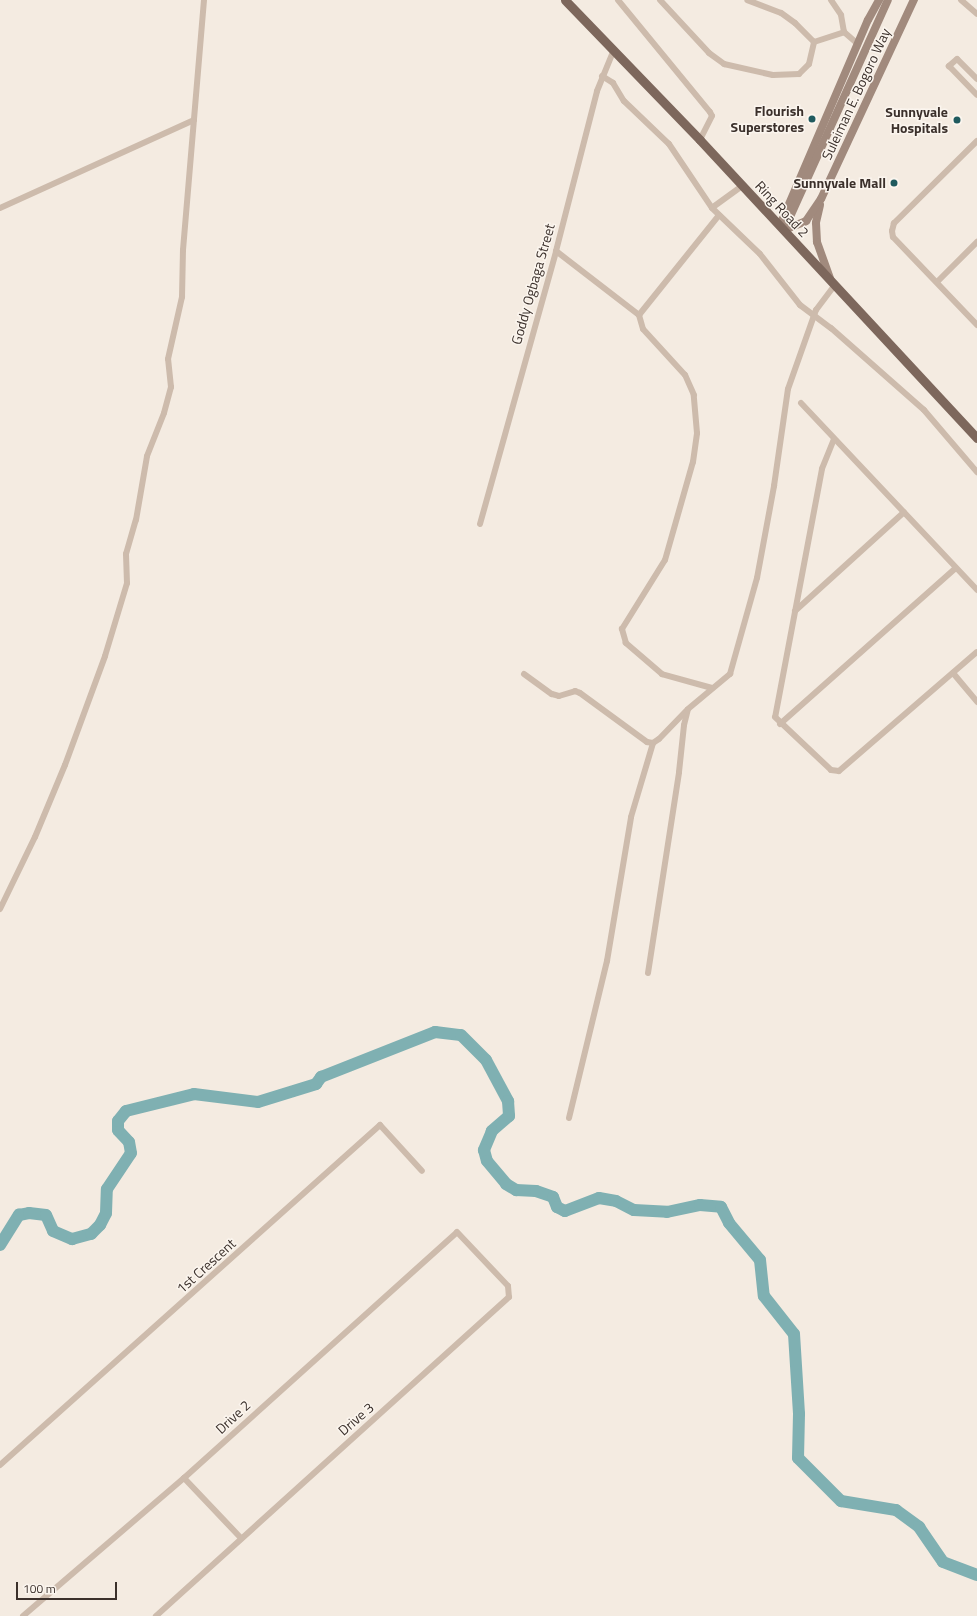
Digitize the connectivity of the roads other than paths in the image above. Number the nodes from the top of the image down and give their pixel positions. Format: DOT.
graph roads {
  1 [pos="204,0"];
  2 [pos="565,0"];
  3 [pos="618,0"];
  4 [pos="660,0"];
  5 [pos="747,0"];
  6 [pos="831,0"];
  7 [pos="914,0"];
  8 [pos="960,0"];
  9 [pos="882,2"];
  10 [pos="977,14"];
  11 [pos="875,15"];
  12 [pos="844,32"];
  13 [pos="814,42"];
  14 [pos="858,44"];
  15 [pos="613,52"];
  16 [pos="602,76"];
  17 [pos="977,79"];
  18 [pos="977,95"];
  19 [pos="194,120"];
  20 [pos="700,140"];
  21 [pos="977,141"];
  22 [pos="742,186"];
  23 [pos="821,199"];
  24 [pos="0,208"];
  25 [pos="712,208"];
  26 [pos="719,216"];
  27 [pos="782,228"];
  28 [pos="977,242"];
  29 [pos="556,250"];
  30 [pos="937,282"];
  31 [pos="833,285"];
  32 [pos="639,315"];
  33 [pos="814,315"];
  34 [pos="977,324"];
  35 [pos="801,403"];
  36 [pos="977,438"];
  37 [pos="834,439"];
  38 [pos="977,472"];
  39 [pos="904,512"];
  40 [pos="480,524"];
  41 [pos="956,568"];
  42 [pos="977,590"];
  43 [pos="795,611"];
  44 [pos="977,652"];
  45 [pos="953,673"];
  46 [pos="524,674"];
  47 [pos="712,688"];
  48 [pos="977,702"];
  49 [pos="688,709"];
  50 [pos="780,724"];
  51 [pos="653,743"];
  52 [pos="0,909"];
  53 [pos="648,973"];
  54 [pos="570,1118"];
  55 [pos="422,1172"];
  56 [pos="457,1232"];
  57 [pos="0,1465"];
  58 [pos="184,1478"];
  59 [pos="241,1538"];
  60 [pos="23,1616"];
  61 [pos="156,1616"];
  1 -- 19 [label="street"];
  2 -- 15 [label="main road, Ring Road 2"];
  3 -- 20 [label="street"];
  4 -- 13 [label="street"];
  5 -- 13 [label="street"];
  6 -- 12 [label="street"];
  7 -- 23 [label="street, Suleiman E. Bogoro Way"];
  8 -- 10 [label="street"];
  9 -- 11 [label="street, Suleiman E. Bogoro Way"];
  11 -- 14 [label="street, Suleiman E. Bogoro Way"];
  11 -- 27 [label="street, Suleiman E. Bogoro Way"];
  12 -- 13 [label="street"];
  12 -- 14 [label="street"];
  14 -- 27 [label="street, Suleiman E. Bogoro Way"];
  15 -- 16 [label="street, Goddy Ogbaga Street"];
  15 -- 20 [label="main road, Ring Road 2"];
  16 -- 25 [label="street"];
  16 -- 29 [label="street, Goddy Ogbaga Street"];
  17 -- 18 [label="street"];
  19 -- 24 [label="street"];
  19 -- 52 [label="street"];
  20 -- 22 [label="main road, Ring Road 2"];
  21 -- 30 [label="street"];
  22 -- 25 [label="street"];
  22 -- 27 [label="main road, Ring Road 2"];
  23 -- 27 [label="street"];
  23 -- 31 [label="street"];
  25 -- 26 [label="street"];
  26 -- 32 [label="street"];
  26 -- 33 [label="street"];
  27 -- 31 [label="main road, Ring Road 2"];
  28 -- 30 [label="street"];
  29 -- 32 [label="street"];
  29 -- 40 [label="street, Goddy Ogbaga Street"];
  30 -- 34 [label="street"];
  31 -- 33 [label="street"];
  31 -- 36 [label="main road, Ring Road 2"];
  32 -- 47 [label="street"];
  33 -- 38 [label="street"];
  33 -- 47 [label="street"];
  35 -- 37 [label="street"];
  37 -- 39 [label="street"];
  37 -- 43 [label="street"];
  39 -- 41 [label="street"];
  39 -- 43 [label="street"];
  41 -- 42 [label="street"];
  41 -- 50 [label="street"];
  43 -- 50 [label="street"];
  44 -- 45 [label="street"];
  45 -- 48 [label="street"];
  45 -- 50 [label="street"];
  46 -- 51 [label="street"];
  47 -- 49 [label="street"];
  49 -- 51 [label="street"];
  49 -- 53 [label="street"];
  51 -- 54 [label="street"];
  55 -- 57 [label="street, 1st Crescent"];
  56 -- 58 [label="street, Drive 2"];
  56 -- 59 [label="street, Drive 3"];
  58 -- 59 [label="street"];
  58 -- 60 [label="street, Drive 2"];
  59 -- 61 [label="street, Drive 3"];
}
